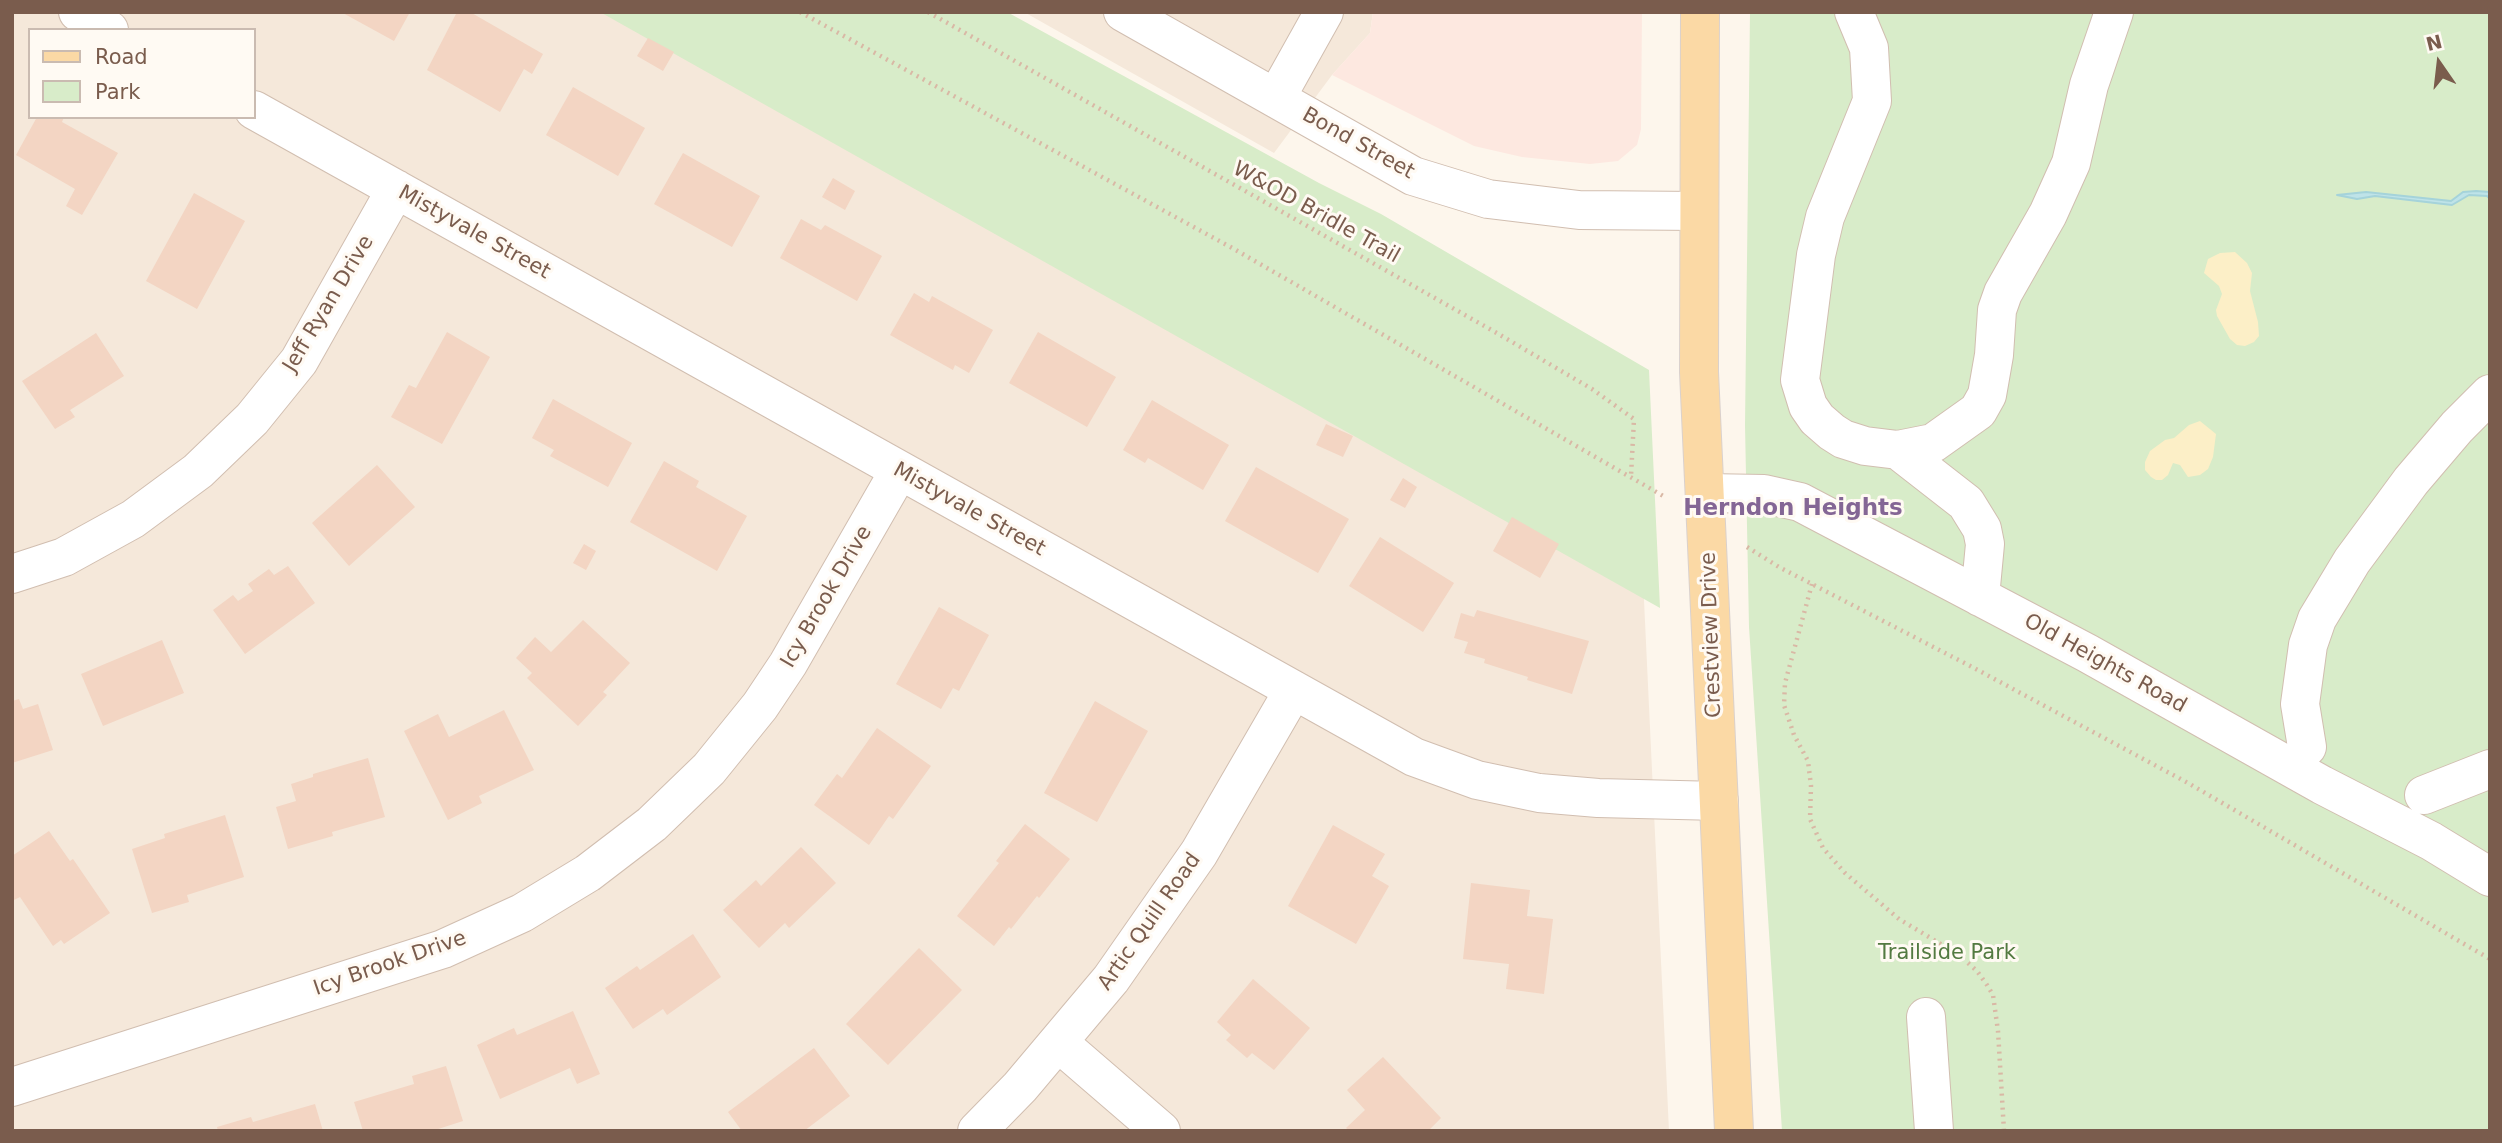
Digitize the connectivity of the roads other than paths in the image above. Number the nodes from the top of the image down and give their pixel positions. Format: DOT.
graph roads {
  1 [pos="78,12"];
  2 [pos="1123,12"];
  3 [pos="1324,12"];
  4 [pos="1700,12"];
  5 [pos="1854,12"];
  6 [pos="2114,12"];
  7 [pos="106,28"];
  8 [pos="1276,98"];
  9 [pos="256,111"];
  10 [pos="396,190"];
  11 [pos="1699,211"];
  12 [pos="2490,394"];
  13 [pos="1898,450"];
  14 [pos="899,471"];
  15 [pos="1707,508"];
  16 [pos="12,574"];
  17 [pos="1980,597"];
  18 [pos="1293,691"];
  19 [pos="2307,747"];
  20 [pos="2490,768"];
  21 [pos="2424,795"];
  22 [pos="1719,801"];
  23 [pos="2490,877"];
  24 [pos="1926,1017"];
  25 [pos="1059,1043"];
  26 [pos="12,1087"];
  27 [pos="976,1131"];
  28 [pos="1161,1131"];
  29 [pos="1734,1131"];
  30 [pos="1934,1131"];
  1 -- 7 [label="street"];
  2 -- 8 [label="street, Bond Street"];
  3 -- 8 [label="street"];
  4 -- 11 [label="main road, Crestview Drive"];
  5 -- 13 [label="street"];
  6 -- 13 [label="street"];
  8 -- 11 [label="street, Bond Street"];
  9 -- 10 [label="street, Mistyvale Street"];
  10 -- 14 [label="street, Mistyvale Street"];
  10 -- 16 [label="street, Jeff Ryan Drive"];
  11 -- 15 [label="main road, Crestview Drive"];
  12 -- 19 [label="street"];
  13 -- 17 [label="street"];
  14 -- 18 [label="street, Mistyvale Street"];
  14 -- 26 [label="street, Icy Brook Drive"];
  15 -- 17 [label="street, Old Heights Road"];
  15 -- 22 [label="main road, Crestview Drive"];
  17 -- 23 [label="street, Old Heights Road"];
  18 -- 22 [label="street, Mistyvale Street"];
  18 -- 25 [label="street, Artic Quill Road"];
  20 -- 21 [label="street"];
  22 -- 29 [label="main road, Crestview Drive"];
  24 -- 30 [label="street"];
  25 -- 27 [label="street, Artic Quill Road"];
  25 -- 28 [label="street"];
}
